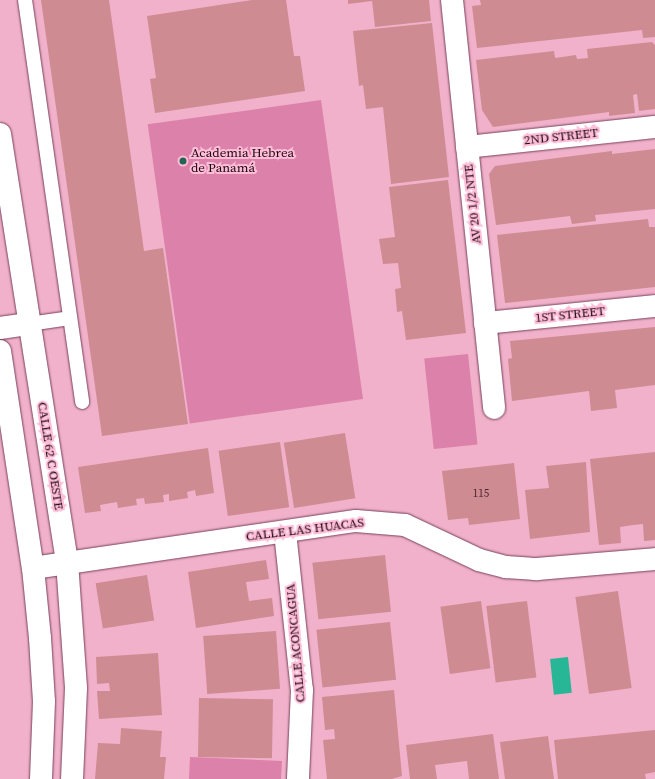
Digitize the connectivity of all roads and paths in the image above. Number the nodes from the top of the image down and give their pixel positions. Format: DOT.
graph roads {
  1 [pos="25,0"];
  2 [pos="452,0"];
  3 [pos="655,127"];
  4 [pos="0,134"];
  5 [pos="467,147"];
  6 [pos="655,306"];
  7 [pos="70,318"];
  8 [pos="485,323"];
  9 [pos="29,324"];
  10 [pos="0,328"];
  11 [pos="0,351"];
  12 [pos="82,402"];
  13 [pos="494,408"];
  14 [pos="284,532"];
  15 [pos="655,559"];
  16 [pos="67,562"];
  17 [pos="33,568"];
  18 [pos="41,779"];
  19 [pos="72,779"];
  20 [pos="298,779"];
  1 -- 7 [label="lane"];
  2 -- 5 [label="street, AV 20 1/2 NTE"];
  3 -- 5 [label="street, 2ND STREET"];
  4 -- 9 [label="street, CALLE 62 C OESTE"];
  5 -- 8 [label="street, AV 20 1/2 NTE"];
  6 -- 8 [label="street, 1ST STREET"];
  7 -- 9 [label="lane"];
  7 -- 12 [label="lane"];
  8 -- 13 [label="street, AV 20 1/2 NTE"];
  9 -- 10 [label="street"];
  9 -- 16 [label="street, CALLE 62 C OESTE"];
  11 -- 17 [label="street"];
  14 -- 15 [label="street, CALLE LAS HUACAS"];
  14 -- 16 [label="street, CALLE LAS HUACAS"];
  14 -- 20 [label="street, CALLE ACONCAGUA"];
  16 -- 17 [label="street, CALLE LAS HUACAS"];
  16 -- 19 [label="street, CALLE 62 C OESTE"];
  17 -- 18 [label="street"];
}
